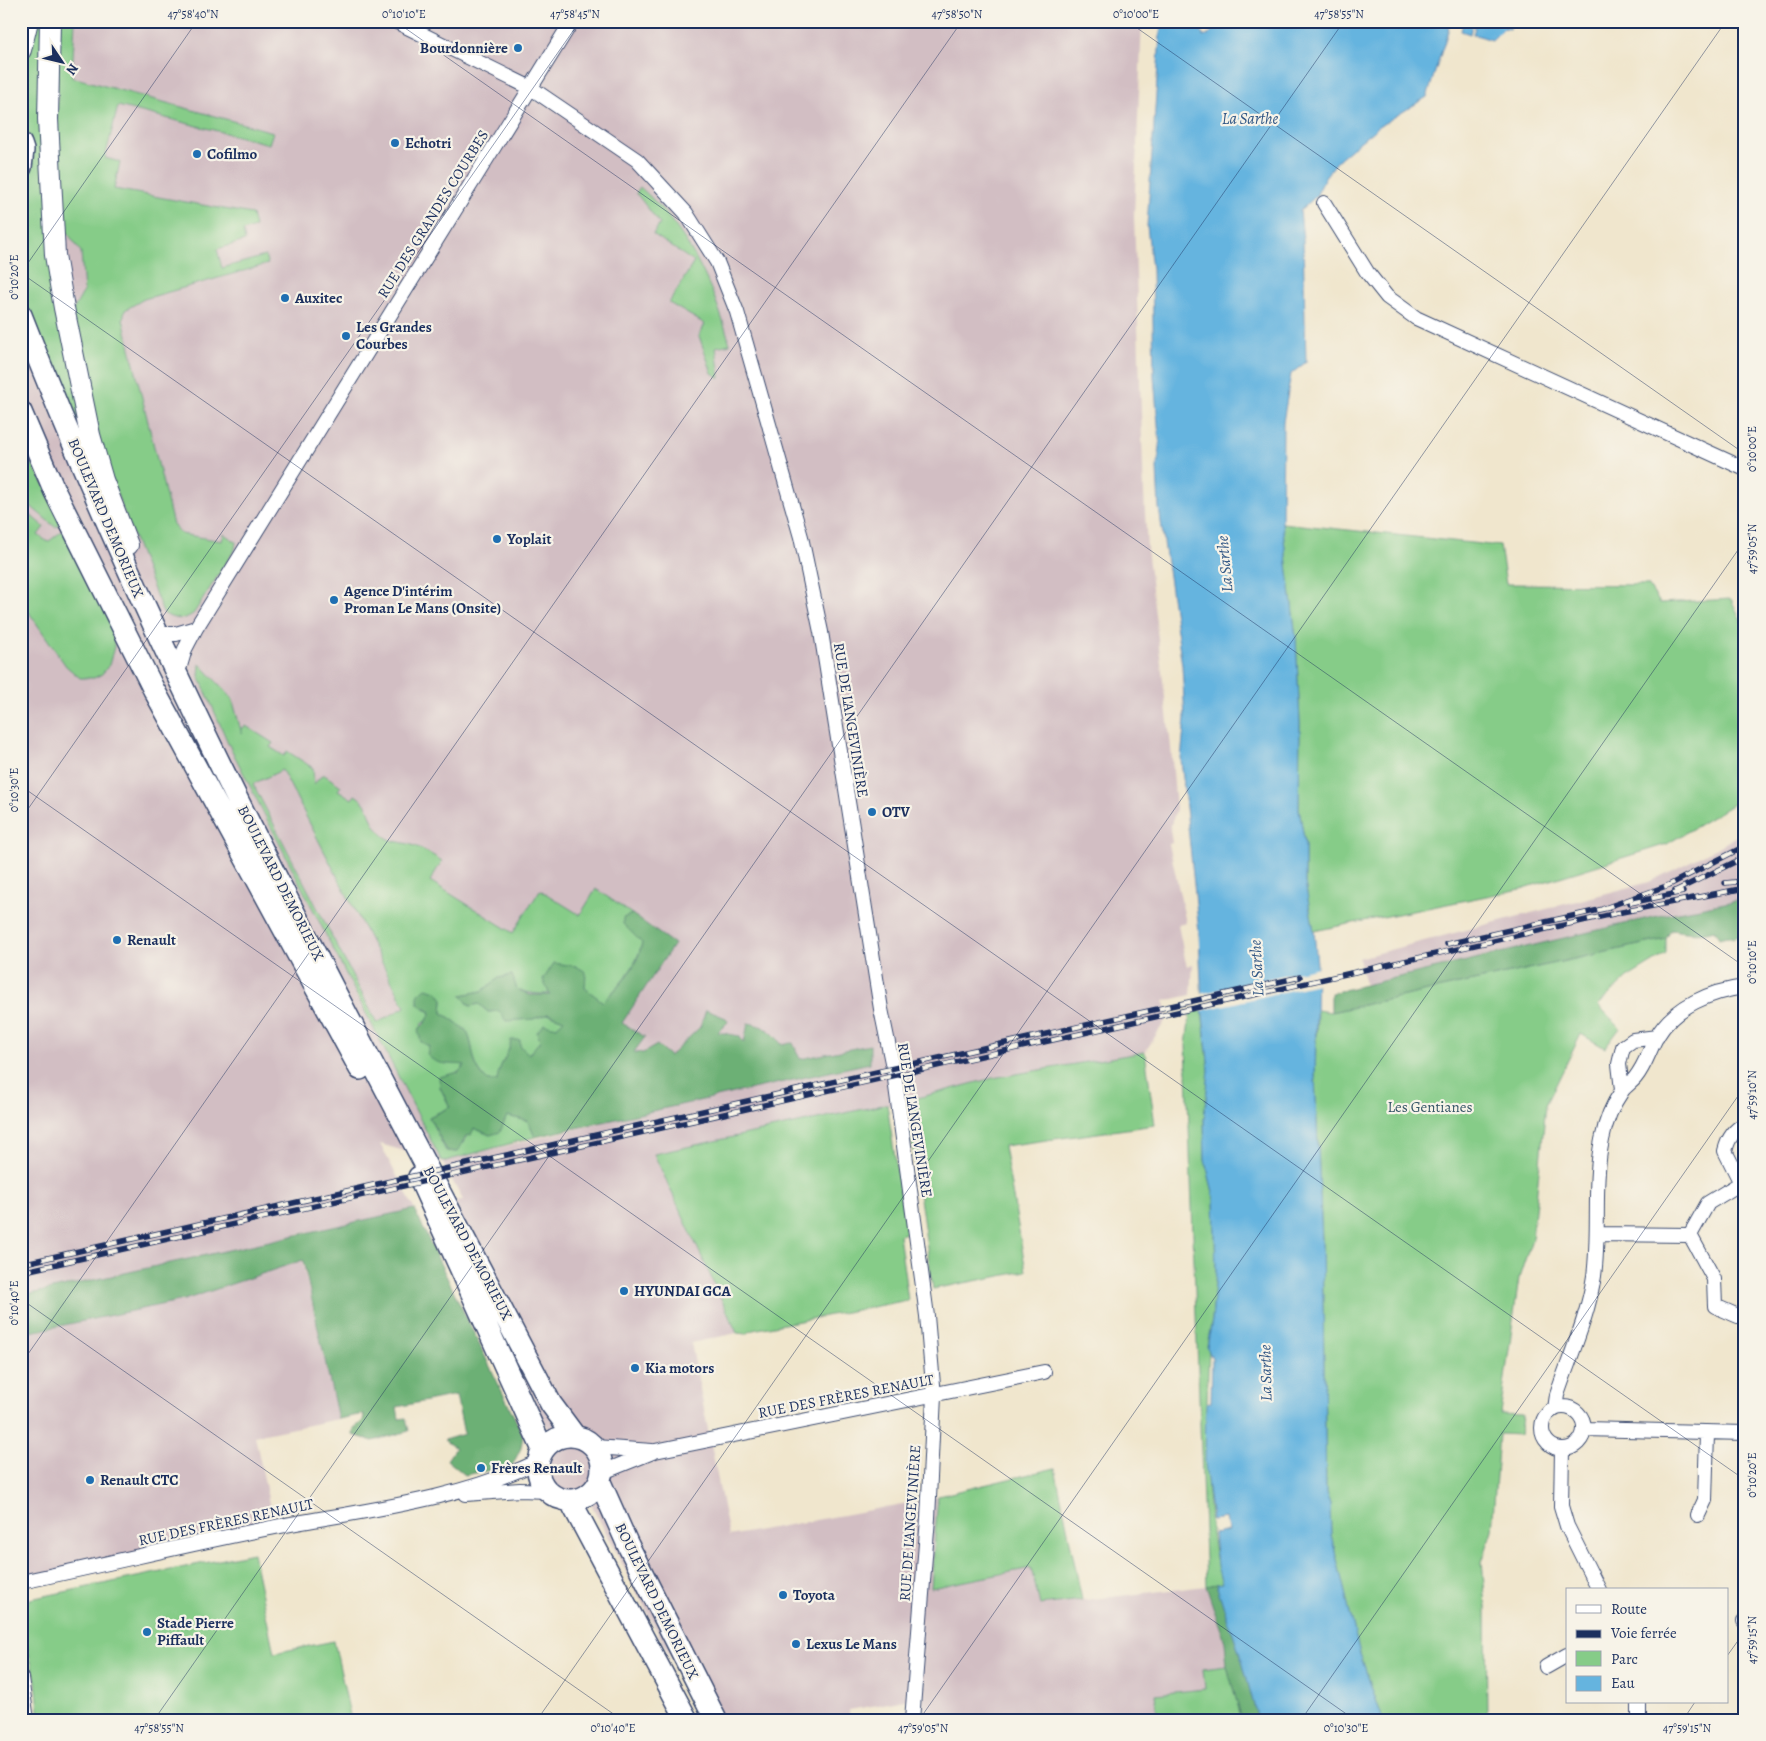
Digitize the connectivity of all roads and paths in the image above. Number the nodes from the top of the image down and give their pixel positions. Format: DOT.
graph roads {
  1 [pos="28,21"];
  2 [pos="50,21"];
  3 [pos="395,21"];
  4 [pos="572,21"];
  5 [pos="21,50"];
  6 [pos="531,88"];
  7 [pos="21,144"];
  8 [pos="21,167"];
  9 [pos="1324,203"];
  10 [pos="21,315"];
  11 [pos="21,412"];
  12 [pos="1745,469"];
  13 [pos="196,628"];
  14 [pos="161,634"];
  15 [pos="180,666"];
  16 [pos="208,742"];
  17 [pos="1745,987"];
  18 [pos="1657,1037"];
  19 [pos="1622,1090"];
  20 [pos="1745,1124"];
  21 [pos="1597,1234"];
  22 [pos="1690,1235"];
  23 [pos="1745,1313"];
  24 [pos="1044,1372"];
  25 [pos="934,1396"];
  26 [pos="1555,1409"];
  27 [pos="1585,1429"];
  28 [pos="1745,1433"];
  29 [pos="1707,1434"];
  30 [pos="574,1435"];
  31 [pos="595,1447"];
  32 [pos="1562,1450"];
  33 [pos="655,1451"];
  34 [pos="541,1456"];
  35 [pos="601,1477"];
  36 [pos="548,1491"];
  37 [pos="438,1496"];
  38 [pos="570,1500"];
  39 [pos="1698,1515"];
  40 [pos="21,1582"];
  41 [pos="1598,1588"];
  42 [pos="1566,1657"];
  43 [pos="1546,1667"];
  44 [pos="21,1678"];
  45 [pos="1639,1704"];
  46 [pos="27,1720"];
  47 [pos="686,1720"];
  48 [pos="716,1720"];
  49 [pos="912,1720"];
  50 [pos="1639,1720"];
  1 -- 5 [label="main road"];
  2 -- 14 [label="main road"];
  3 -- 6 [label="street, RUE DE L'ANGEVINIÈRE"];
  4 -- 6 [label="street, RUE DES GRANDES COURBES"];
  6 -- 13 [label="street, RUE DES GRANDES COURBES"];
  6 -- 25 [label="street, RUE DE L'ANGEVINIÈRE"];
  7 -- 8 [label="main road"];
  9 -- 12 [label="street"];
  10 -- 14 [label="main road, BOULEVARD DEMORIEUX"];
  11 -- 34 [label="main road, BOULEVARD DEMORIEUX"];
  13 -- 14 [label="street"];
  13 -- 15 [label="street, RUE DES GRANDES COURBES"];
  14 -- 15 [label="main road"];
  14 -- 16 [label="main road, BOULEVARD DEMORIEUX"];
  15 -- 16 [label="main road"];
  16 -- 30 [label="main road, BOULEVARD DEMORIEUX"];
  17 -- 18 [label="street"];
  18 -- 19 [label="street"];
  18 -- 19 [label="street"];
  19 -- 21 [label="street"];
  20 -- 22 [label="street"];
  21 -- 22 [label="street"];
  21 -- 26 [label="street"];
  22 -- 23 [label="street"];
  24 -- 25 [label="street, RUE DES FRÈRES RENAULT"];
  25 -- 33 [label="street, RUE DES FRÈRES RENAULT"];
  25 -- 49 [label="street, RUE DE L'ANGEVINIÈRE"];
  26 -- 27 [label="street"];
  26 -- 32 [label="street"];
  27 -- 29 [label="street"];
  27 -- 32 [label="street"];
  28 -- 29 [label="street"];
  29 -- 39 [label="street"];
  30 -- 31 [label="main road"];
  30 -- 34 [label="main road"];
  31 -- 33 [label="street, RUE DES FRÈRES RENAULT"];
  31 -- 35 [label="main road"];
  32 -- 41 [label="street"];
  33 -- 35 [label="street, RUE DES FRÈRES RENAULT"];
  34 -- 36 [label="main road"];
  34 -- 37 [label="street, RUE DES FRÈRES RENAULT"];
  35 -- 38 [label="main road"];
  35 -- 48 [label="main road, BOULEVARD DEMORIEUX"];
  36 -- 37 [label="street, RUE DES FRÈRES RENAULT"];
  36 -- 38 [label="main road"];
  37 -- 40 [label="street, RUE DES FRÈRES RENAULT"];
  38 -- 47 [label="main road, BOULEVARD DEMORIEUX"];
  42 -- 43 [label="street"];
  44 -- 46 [label="street"];
  45 -- 50 [label="street"];
}
